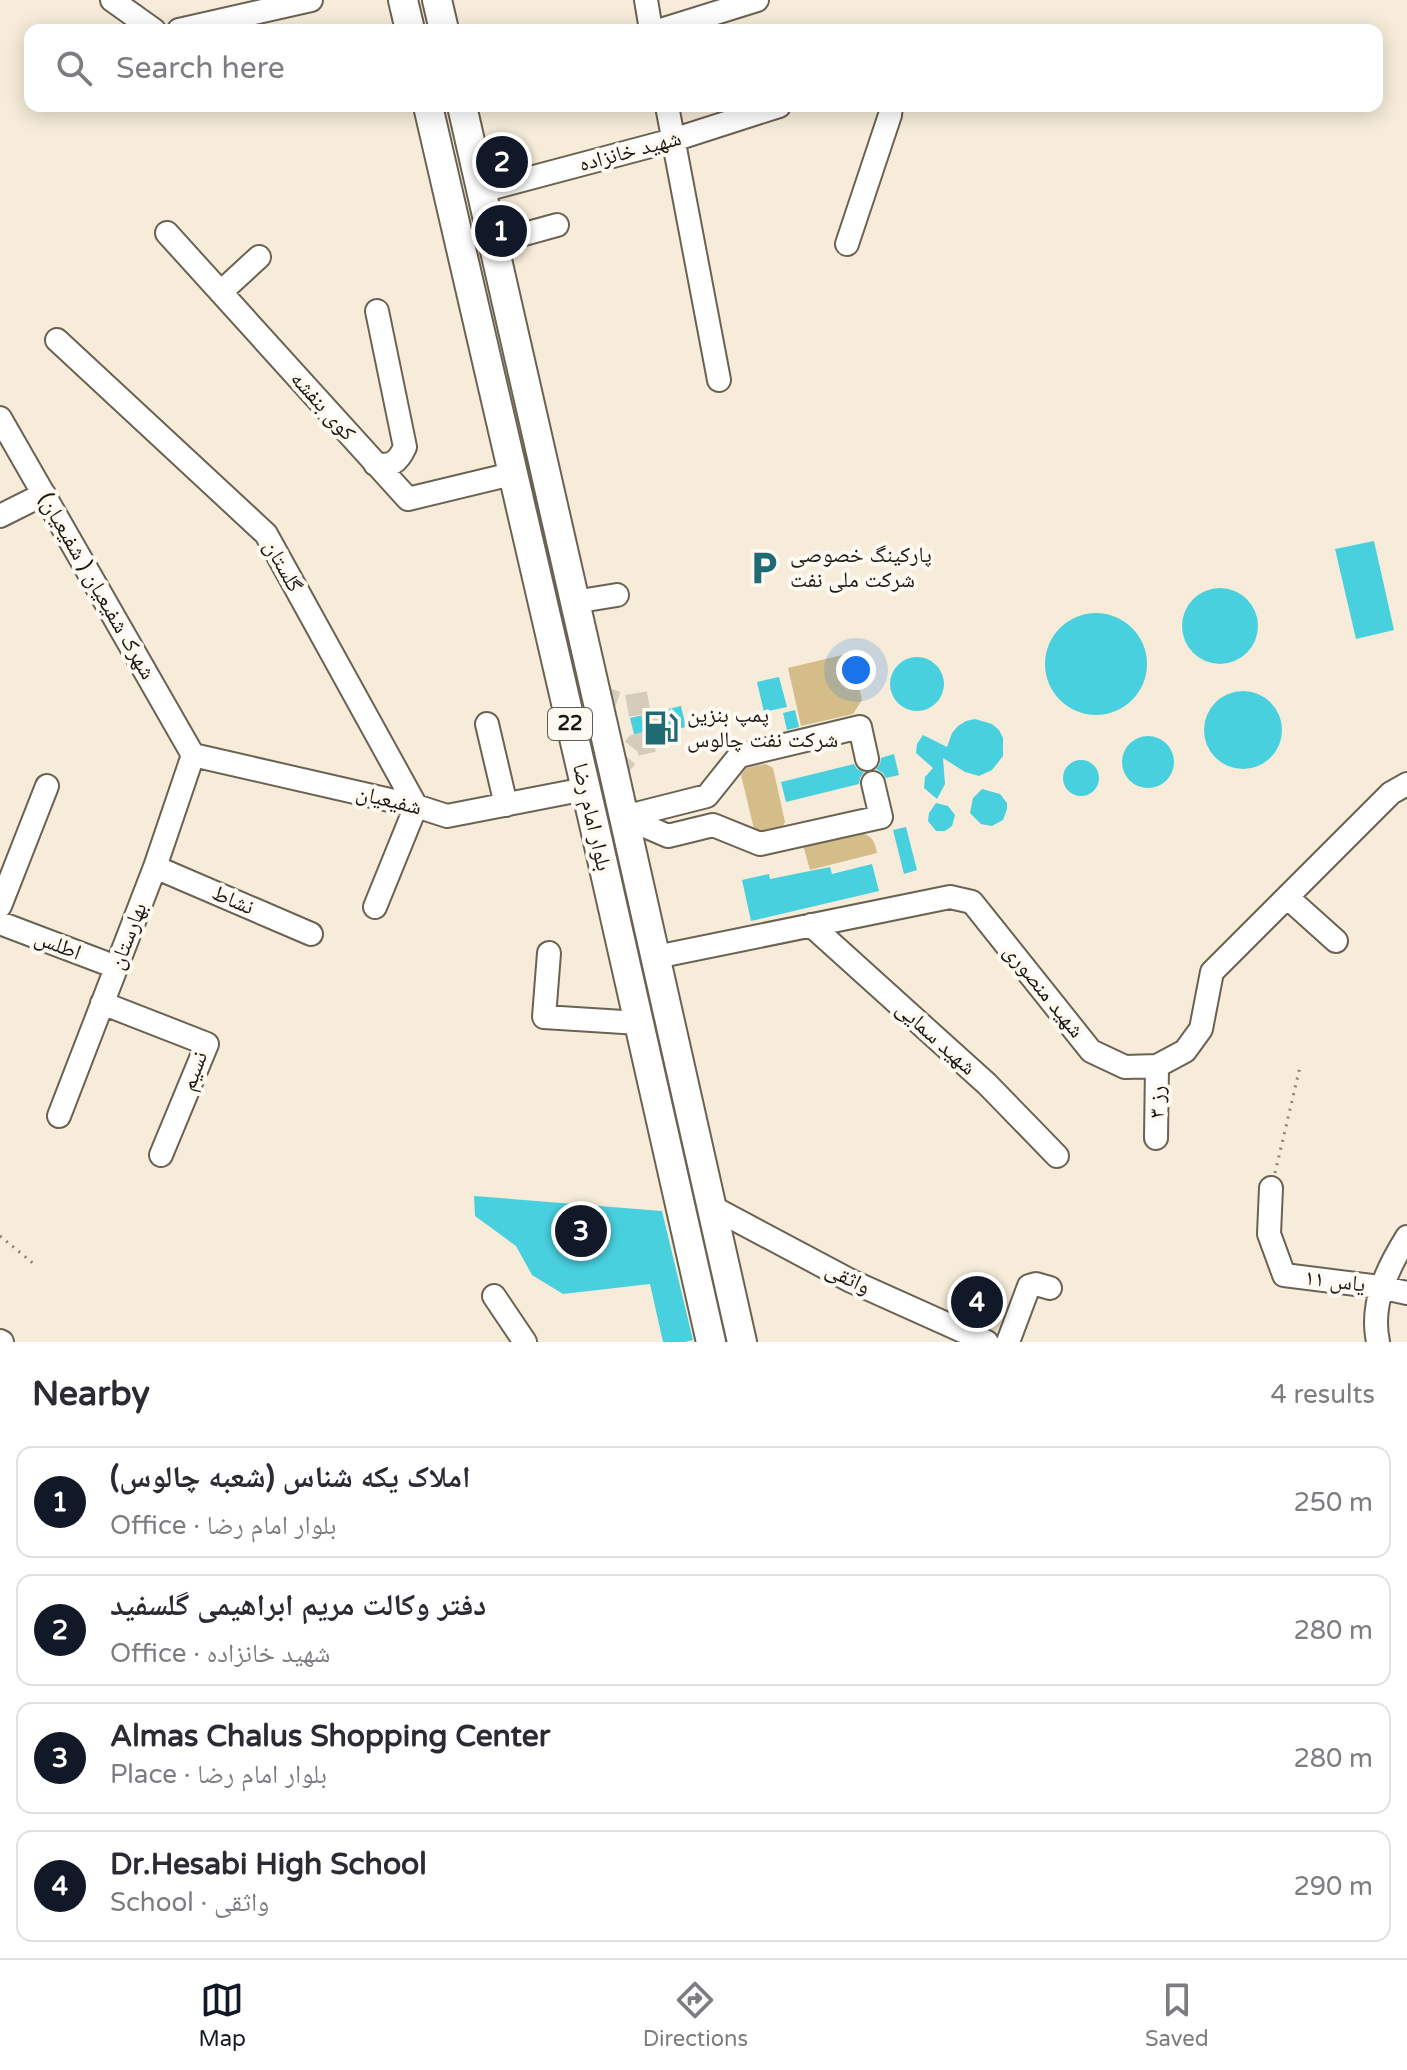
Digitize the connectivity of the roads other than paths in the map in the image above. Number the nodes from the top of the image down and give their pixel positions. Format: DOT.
graph roads {
  1 [pos="112,0"];
  2 [pos="311,0"];
  3 [pos="403,0"];
  4 [pos="437,0"];
  5 [pos="646,0"];
  6 [pos="757,0"];
  7 [pos="265,5"];
  8 [pos="146,24"];
  9 [pos="200,24"];
  10 [pos="409,24"];
  11 [pos="443,24"];
  12 [pos="650,24"];
  13 [pos="680,24"];
  14 [pos="429,112"];
  15 [pos="463,112"];
  16 [pos="668,112"];
  17 [pos="760,112"];
  18 [pos="890,112"];
  19 [pos="673,140"];
  20 [pos="481,191"];
  21 [pos="557,225"];
  22 [pos="167,233"];
  23 [pos="492,243"];
  24 [pos="847,244"];
  25 [pos="259,257"];
  26 [pos="221,292"];
  27 [pos="377,311"];
  28 [pos="57,340"];
  29 [pos="719,380"];
  30 [pos="0,418"];
  31 [pos="375,464"];
  32 [pos="512,474"];
  33 [pos="44,494"];
  34 [pos="0,516"];
  35 [pos="617,595"];
  36 [pos="574,602"];
  37 [pos="543,609"];
  38 [pos="487,724"];
  39 [pos="193,755"];
  40 [pos="867,759"];
  41 [pos="873,783"];
  42 [pos="1407,784"];
  43 [pos="47,786"];
  44 [pos="585,789"];
  45 [pos="506,805"];
  46 [pos="416,806"];
  47 [pos="624,817"];
  48 [pos="594,824"];
  49 [pos="155,867"];
  50 [pos="1287,897"];
  51 [pos="0,906"];
  52 [pos="375,907"];
  53 [pos="0,923"];
  54 [pos="811,925"];
  55 [pos="311,934"];
  56 [pos="1336,941"];
  57 [pos="549,953"];
  58 [pos="656,957"];
  59 [pos="116,967"];
  60 [pos="102,1003"];
  61 [pos="639,1023"];
  62 [pos="1157,1066"];
  63 [pos="59,1116"];
  64 [pos="1156,1138"];
  65 [pos="161,1155"];
  66 [pos="1057,1156"];
  67 [pos="1271,1188"];
  68 [pos="712,1207"];
  69 [pos="1407,1237"];
  70 [pos="1380,1287"];
  71 [pos="1050,1288"];
  72 [pos="1407,1293"];
  73 [pos="494,1296"];
  74 [pos="525,1342"];
  75 [pos="711,1342"];
  76 [pos="742,1342"];
  77 [pos="987,1342"];
  78 [pos="1008,1342"];
  79 [pos="1378,1342"];
  1 -- 8 [label="street"];
  2 -- 7 [label="street"];
  3 -- 10 [label="main road"];
  4 -- 11 [label="main road"];
  5 -- 12 [label="street"];
  6 -- 13 [label="street"];
  7 -- 9 [label="street"];
  14 -- 32 [label="main road, بلوار امام رضا / 22"];
  15 -- 20 [label="main road, بلوار امام رضا"];
  16 -- 19 [label="street"];
  17 -- 19 [label="street, شهید خانزاده"];
  18 -- 24 [label="street"];
  19 -- 20 [label="street, شهید خانزاده"];
  19 -- 29 [label="street"];
  20 -- 23 [label="main road, بلوار امام رضا"];
  21 -- 23 [label="street"];
  22 -- 26 [label="street, کوی بنفشه"];
  23 -- 36 [label="main road, بلوار امام رضا"];
  25 -- 26 [label="street"];
  26 -- 31 [label="street, کوی بنفشه"];
  27 -- 31 [label="street"];
  28 -- 46 [label="street, گلستان"];
  30 -- 33 [label="street, شهرک شفیعیان ( شفیعیان)"];
  31 -- 32 [label="street, کوی بنفشه"];
  32 -- 37 [label="main road, بلوار امام رضا / 22"];
  33 -- 34 [label="street"];
  33 -- 39 [label="street, شهرک شفیعیان ( شفیعیان)"];
  35 -- 36 [label="street"];
  36 -- 37 [label="main road"];
  36 -- 47 [label="main road, بلوار امام رضا"];
  37 -- 44 [label="main road, بلوار امام رضا / 22"];
  38 -- 45 [label="street"];
  39 -- 46 [label="street, شفیعیان"];
  39 -- 49 [label="street, بهارستان"];
  40 -- 47 [label="street"];
  41 -- 47 [label="street"];
  42 -- 50 [label="street"];
  43 -- 51 [label="street"];
  44 -- 45 [label="street, شفیعیان"];
  44 -- 48 [label="main road, بلوار امام رضا / 22"];
  45 -- 46 [label="street, شفیعیان"];
  46 -- 52 [label="street"];
  47 -- 48 [label="main road"];
  47 -- 58 [label="main road, بلوار امام رضا"];
  48 -- 61 [label="main road, بلوار امام رضا / 22"];
  49 -- 55 [label="street, نشاط"];
  49 -- 59 [label="street, بهارستان"];
  50 -- 56 [label="street"];
  50 -- 62 [label="street"];
  53 -- 59 [label="street, اطلس"];
  54 -- 58 [label="street, شهید منصوری"];
  54 -- 62 [label="street, شهید منصوری"];
  54 -- 66 [label="street, شهید سمایی"];
  57 -- 61 [label="street"];
  58 -- 68 [label="main road, بلوار امام رضا"];
  59 -- 60 [label="street, بهارستان"];
  60 -- 63 [label="street, بهارستان"];
  60 -- 65 [label="street, نسیم"];
  61 -- 75 [label="main road, بلوار امام رضا / 22"];
  62 -- 64 [label="street, رز ۳"];
  67 -- 70 [label="street, یاس ۱۱"];
  68 -- 76 [label="main road, بلوار امام رضا"];
  68 -- 77 [label="street, واثقی"];
  69 -- 70 [label="street"];
  70 -- 72 [label="street"];
  70 -- 79 [label="street"];
  71 -- 78 [label="street"];
  73 -- 74 [label="street"];
}
